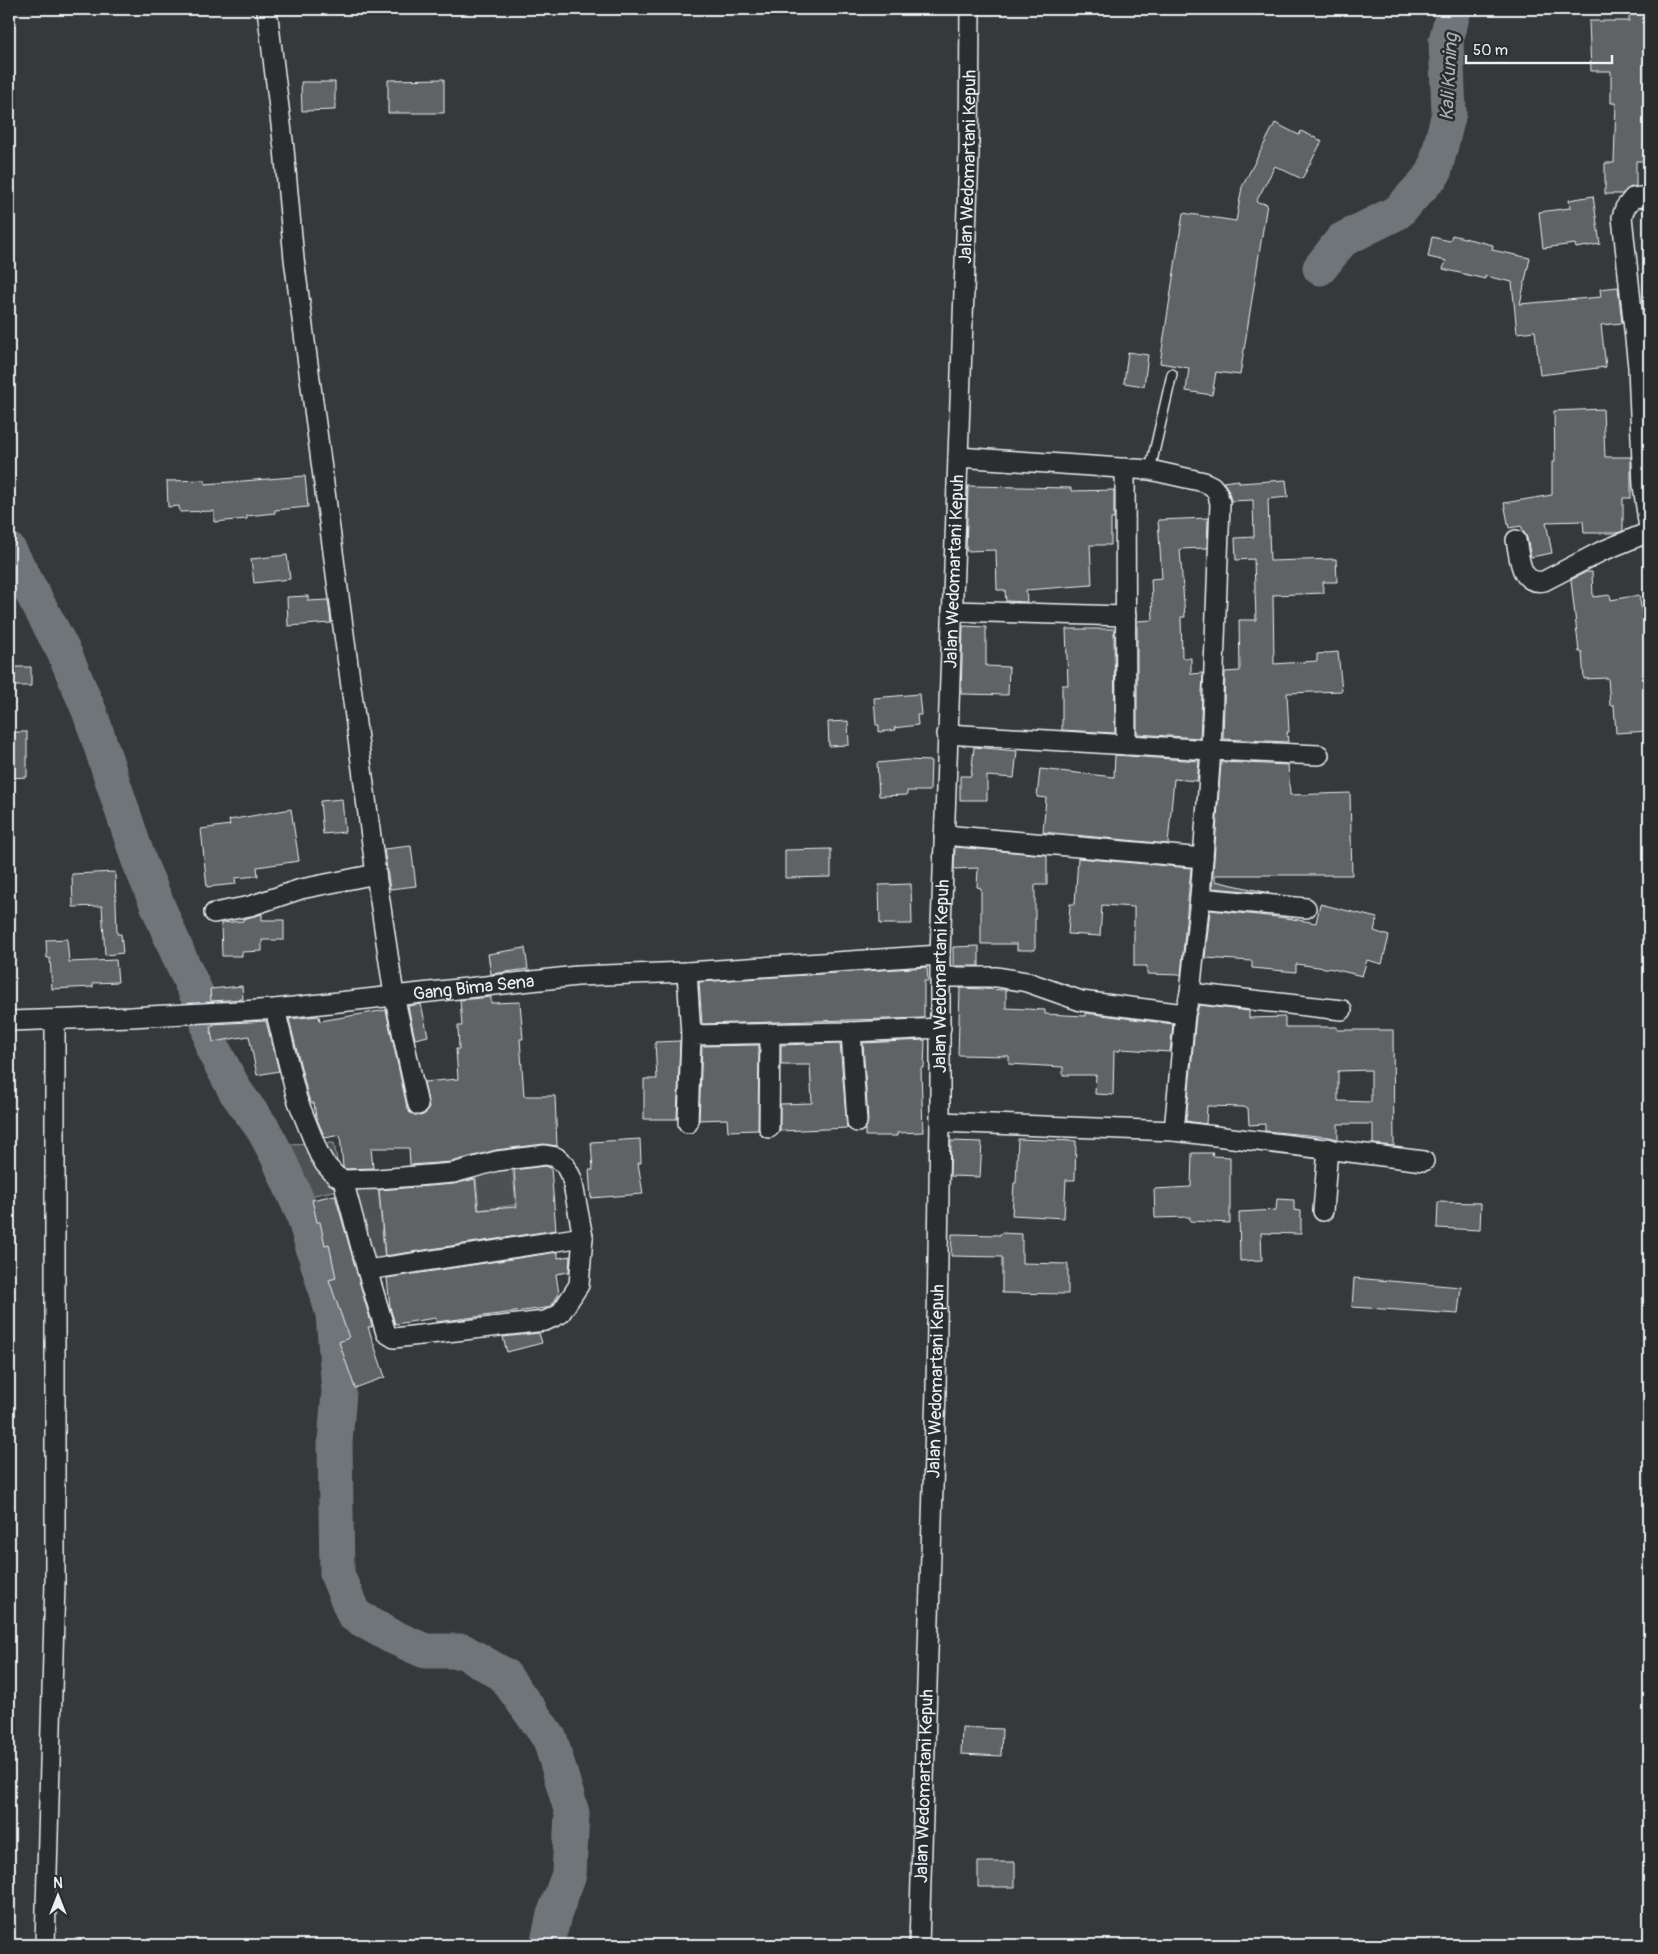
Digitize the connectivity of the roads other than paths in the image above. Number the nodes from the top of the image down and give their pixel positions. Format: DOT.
graph roads {
  1 [pos="267,9"];
  2 [pos="970,9"];
  3 [pos="1649,196"];
  4 [pos="1644,367"];
  5 [pos="1172,374"];
  6 [pos="958,457"];
  7 [pos="1125,468"];
  8 [pos="1150,470"];
  9 [pos="1649,528"];
  10 [pos="1649,532"];
  11 [pos="1516,540"];
  12 [pos="952,611"];
  13 [pos="1126,616"];
  14 [pos="948,734"];
  15 [pos="1126,745"];
  16 [pos="1211,750"];
  17 [pos="1319,755"];
  18 [pos="944,835"];
  19 [pos="1203,858"];
  20 [pos="376,874"];
  21 [pos="1200,898"];
  22 [pos="1306,908"];
  23 [pos="214,913"];
  24 [pos="940,954"];
  25 [pos="687,972"];
  26 [pos="940,978"];
  27 [pos="1190,993"];
  28 [pos="394,995"];
  29 [pos="276,1009"];
  30 [pos="1342,1010"];
  31 [pos="1185,1014"];
  32 [pos="55,1020"];
  33 [pos="9,1021"];
  34 [pos="941,1028"];
  35 [pos="851,1032"];
  36 [pos="770,1033"];
  37 [pos="691,1035"];
  38 [pos="418,1104"];
  39 [pos="857,1122"];
  40 [pos="940,1122"];
  41 [pos="688,1123"];
  42 [pos="769,1128"];
  43 [pos="1174,1131"];
  44 [pos="1328,1148"];
  45 [pos="1424,1161"];
  46 [pos="343,1180"];
  47 [pos="1322,1211"];
  48 [pos="583,1237"];
  49 [pos="367,1270"];
  50 [pos="45,1945"];
  51 [pos="920,1945"];
  1 -- 20 [label="street"];
  2 -- 6 [label="street, Jalan Wedomartani Kepuh"];
  3 -- 4 [label="street"];
  4 -- 9 [label="street"];
  5 -- 8 [label="lane"];
  6 -- 7 [label="street"];
  6 -- 12 [label="street, Jalan Wedomartani Kepuh"];
  7 -- 8 [label="street"];
  7 -- 13 [label="street"];
  8 -- 16 [label="street"];
  10 -- 11 [label="street"];
  12 -- 13 [label="street"];
  12 -- 14 [label="street, Jalan Wedomartani Kepuh"];
  13 -- 15 [label="street"];
  14 -- 15 [label="street"];
  14 -- 18 [label="street, Jalan Wedomartani Kepuh"];
  15 -- 16 [label="street"];
  16 -- 17 [label="street"];
  16 -- 19 [label="street"];
  18 -- 19 [label="street"];
  18 -- 24 [label="street, Jalan Wedomartani Kepuh"];
  19 -- 21 [label="street"];
  20 -- 23 [label="street"];
  20 -- 28 [label="street"];
  21 -- 22 [label="street"];
  21 -- 27 [label="street"];
  24 -- 25 [label="street, Gang Bima Sena"];
  24 -- 26 [label="street, Jalan Wedomartani Kepuh"];
  25 -- 28 [label="street, Gang Bima Sena"];
  25 -- 37 [label="street"];
  26 -- 31 [label="street"];
  26 -- 34 [label="street, Jalan Wedomartani Kepuh"];
  27 -- 30 [label="street"];
  27 -- 31 [label="street"];
  28 -- 29 [label="street, Gang Bima Sena"];
  28 -- 38 [label="street"];
  29 -- 32 [label="street, Gang Bima Sena"];
  29 -- 46 [label="street"];
  31 -- 43 [label="street"];
  32 -- 33 [label="street, Gang Bima Sena"];
  32 -- 50 [label="street"];
  34 -- 35 [label="street"];
  34 -- 40 [label="street, Jalan Wedomartani Kepuh"];
  35 -- 36 [label="street"];
  35 -- 39 [label="street"];
  36 -- 37 [label="street"];
  36 -- 42 [label="street"];
  37 -- 41 [label="street"];
  40 -- 43 [label="street"];
  40 -- 51 [label="street, Jalan Wedomartani Kepuh"];
  43 -- 44 [label="street"];
  44 -- 45 [label="street"];
  44 -- 47 [label="street"];
  46 -- 48 [label="street"];
  46 -- 49 [label="street"];
  48 -- 49 [label="street"];
  48 -- 49 [label="street"];
}
